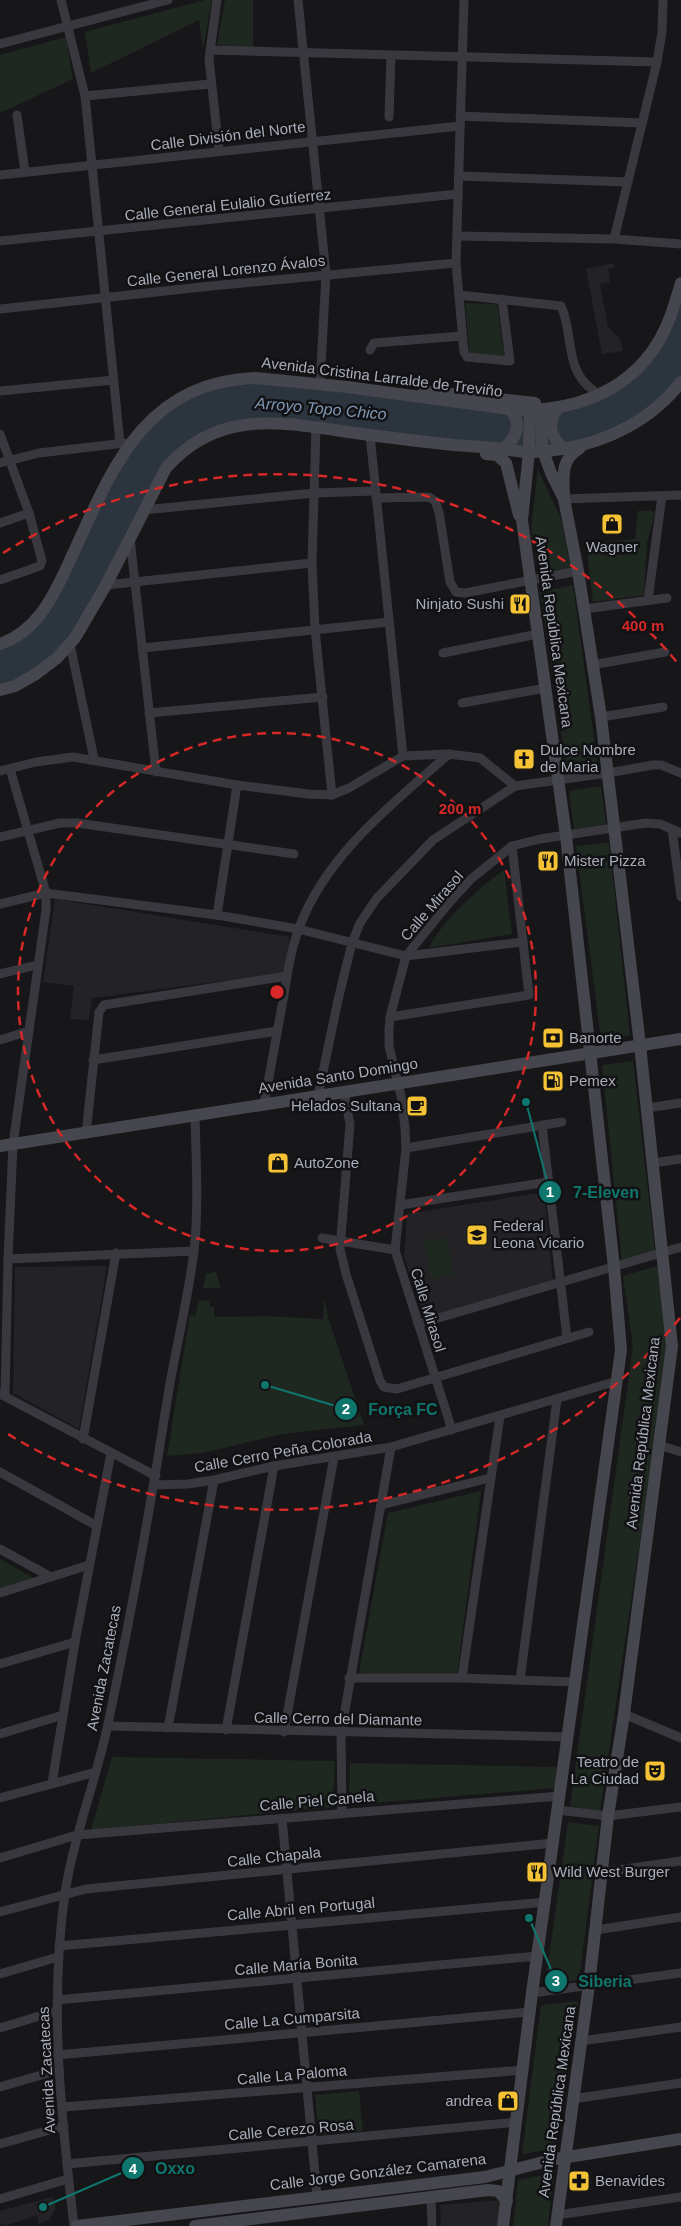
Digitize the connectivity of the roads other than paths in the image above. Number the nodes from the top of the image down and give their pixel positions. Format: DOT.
graph roads {
  1 [pos="61,0"];
  2 [pos="168,0"];
  3 [pos="217,0"];
  4 [pos="298,0"];
  5 [pos="464,0"];
  6 [pos="663,0"];
  7 [pos="69,25"];
  8 [pos="0,44"];
  9 [pos="210,50"];
  10 [pos="303,53"];
  11 [pos="391,55"];
  12 [pos="462,57"];
  13 [pos="657,62"];
  14 [pos="210,84"];
  15 [pos="85,96"];
  16 [pos="389,113"];
  17 [pos="18,115"];
  18 [pos="460,121"];
  19 [pos="642,124"];
  20 [pos="314,140"];
  21 [pos="219,151"];
  22 [pos="92,166"];
  23 [pos="25,172"];
  24 [pos="0,174"];
  25 [pos="459,176"];
  26 [pos="628,182"];
  27 [pos="458,194"];
  28 [pos="320,209"];
  29 [pos="99,232"];
  30 [pos="458,236"];
  31 [pos="614,239"];
  32 [pos="0,241"];
  33 [pos="681,244"];
  34 [pos="456,263"];
  35 [pos="326,274"];
  36 [pos="681,282"];
  37 [pos="459,295"];
  38 [pos="106,298"];
  39 [pos="502,299"];
  40 [pos="0,309"];
  41 [pos="462,336"];
  42 [pos="372,347"];
  43 [pos="638,366"];
  44 [pos="114,380"];
  45 [pos="681,382"];
  46 [pos="320,384"];
  47 [pos="593,390"];
  48 [pos="0,391"];
  49 [pos="388,392"];
  50 [pos="512,411"];
  51 [pos="542,413"];
  52 [pos="316,427"];
  53 [pos="0,434"];
  54 [pos="370,435"];
  55 [pos="125,443"];
  56 [pos="590,443"];
  57 [pos="560,445"];
  58 [pos="468,446"];
  59 [pos="505,447"];
  60 [pos="536,448"];
  61 [pos="10,460"];
  62 [pos="0,463"];
  63 [pos="314,493"];
  64 [pos="375,494"];
  65 [pos="681,495"];
  66 [pos="662,496"];
  67 [pos="564,499"];
  68 [pos="144,510"];
  69 [pos="29,513"];
  70 [pos="522,520"];
  71 [pos="0,523"];
  72 [pos="130,538"];
  73 [pos="312,563"];
  74 [pos="578,572"];
  75 [pos="529,579"];
  76 [pos="0,580"];
  77 [pos="135,582"];
  78 [pos="106,586"];
  79 [pos="667,598"];
  80 [pos="648,600"];
  81 [pos="584,609"];
  82 [pos="389,622"];
  83 [pos="315,629"];
  84 [pos="538,634"];
  85 [pos="0,644"];
  86 [pos="70,644"];
  87 [pos="143,648"];
  88 [pos="665,652"];
  89 [pos="443,653"];
  90 [pos="592,665"];
  91 [pos="546,688"];
  92 [pos="0,690"];
  93 [pos="323,697"];
  94 [pos="462,703"];
  95 [pos="663,707"];
  96 [pos="150,713"];
  97 [pos="601,717"];
  98 [pos="449,754"];
  99 [pos="403,756"];
  100 [pos="94,759"];
  101 [pos="10,768"];
  102 [pos="0,771"];
  103 [pos="156,772"];
  104 [pos="608,773"];
  105 [pos="681,773"];
  106 [pos="559,780"];
  107 [pos="237,785"];
  108 [pos="516,786"];
  109 [pos="332,795"];
  110 [pos="615,828"];
  111 [pos="28,830"];
  112 [pos="677,831"];
  113 [pos="566,836"];
  114 [pos="0,837"];
  115 [pos="226,845"];
  116 [pos="512,846"];
  117 [pos="294,854"];
  118 [pos="46,893"];
  119 [pos="681,897"];
  120 [pos="0,904"];
  121 [pos="217,915"];
  122 [pos="298,929"];
  123 [pos="523,942"];
  124 [pos="352,943"];
  125 [pos="406,956"];
  126 [pos="37,965"];
  127 [pos="0,974"];
  128 [pos="287,976"];
  129 [pos="390,1017"];
  130 [pos="29,1031"];
  131 [pos="277,1031"];
  132 [pos="681,1039"];
  133 [pos="0,1040"];
  134 [pos="640,1045"];
  135 [pos="590,1053"];
  136 [pos="93,1060"];
  137 [pos="398,1083"];
  138 [pos="344,1092"];
  139 [pos="318,1096"];
  140 [pos="681,1103"];
  141 [pos="264,1104"];
  142 [pos="647,1108"];
  143 [pos="195,1115"];
  144 [pos="562,1122"];
  145 [pos="542,1125"];
  146 [pos="86,1134"];
  147 [pos="13,1144"];
  148 [pos="0,1146"];
  149 [pos="406,1148"];
  150 [pos="681,1159"];
  151 [pos="653,1163"];
  152 [pos="548,1182"];
  153 [pos="400,1205"];
  154 [pos="322,1238"];
  155 [pos="340,1240"];
  156 [pos="681,1247"];
  157 [pos="395,1250"];
  158 [pos="194,1251"];
  159 [pos="663,1252"];
  160 [pos="116,1253"];
  161 [pos="8,1259"];
  162 [pos="614,1267"];
  163 [pos="560,1283"];
  164 [pos="418,1324"];
  165 [pos="589,1332"];
  166 [pos="568,1338"];
  167 [pos="435,1378"];
  168 [pos="617,1381"];
  169 [pos="3,1395"];
  170 [pos="557,1399"];
  171 [pos="500,1416"];
  172 [pos="452,1430"];
  173 [pos="83,1439"];
  174 [pos="659,1445"];
  175 [pos="391,1447"];
  176 [pos="681,1452"];
  177 [pos="112,1453"];
  178 [pos="334,1457"];
  179 [pos="274,1466"];
  180 [pos="0,1472"];
  181 [pos="490,1478"];
  182 [pos="155,1480"];
  183 [pos="214,1480"];
  184 [pos="381,1505"];
  185 [pos="97,1526"];
  186 [pos="0,1549"];
  187 [pos="89,1565"];
  188 [pos="51,1577"];
  189 [pos="0,1592"];
  190 [pos="75,1642"];
  191 [pos="0,1664"];
  192 [pos="349,1678"];
  193 [pos="462,1678"];
  194 [pos="520,1680"];
  195 [pos="575,1682"];
  196 [pos="624,1714"];
  197 [pos="63,1715"];
  198 [pos="108,1726"];
  199 [pos="168,1728"];
  200 [pos="226,1730"];
  201 [pos="284,1732"];
  202 [pos="341,1733"];
  203 [pos="0,1734"];
  204 [pos="568,1737"];
  205 [pos="681,1738"];
  206 [pos="96,1772"];
  207 [pos="52,1783"];
  208 [pos="560,1796"];
  209 [pos="0,1798"];
  210 [pos="681,1807"];
  211 [pos="558,1810"];
  212 [pos="342,1812"];
  213 [pos="608,1816"];
  214 [pos="282,1818"];
  215 [pos="77,1835"];
  216 [pos="554,1843"];
  217 [pos="0,1858"];
  218 [pos="681,1861"];
  219 [pos="287,1869"];
  220 [pos="604,1872"];
  221 [pos="65,1893"];
  222 [pos="546,1902"];
  223 [pos="0,1912"];
  224 [pos="681,1917"];
  225 [pos="292,1924"];
  226 [pos="596,1930"];
  227 [pos="60,1946"];
  228 [pos="58,1956"];
  229 [pos="538,1956"];
  230 [pos="681,1972"];
  231 [pos="0,1974"];
  232 [pos="297,1979"];
  233 [pos="589,1985"];
  234 [pos="532,1993"];
  235 [pos="57,2000"];
  236 [pos="56,2011"];
  237 [pos="530,2012"];
  238 [pos="681,2027"];
  239 [pos="0,2028"];
  240 [pos="302,2032"];
  241 [pos="581,2041"];
  242 [pos="57,2055"];
  243 [pos="59,2070"];
  244 [pos="524,2070"];
  245 [pos="681,2082"];
  246 [pos="0,2087"];
  247 [pos="307,2088"];
  248 [pos="572,2099"];
  249 [pos="63,2107"];
  250 [pos="517,2122"];
  251 [pos="64,2126"];
  252 [pos="681,2140"];
  253 [pos="313,2142"];
  254 [pos="0,2144"];
  255 [pos="565,2158"];
  256 [pos="67,2164"];
  257 [pos="509,2171"];
  258 [pos="68,2179"];
  259 [pos="317,2196"];
  260 [pos="681,2197"];
  261 [pos="430,2198"];
  262 [pos="0,2199"];
  263 [pos="507,2201"];
  264 [pos="557,2221"];
  265 [pos="220,2225"];
  266 [pos="74,2226"];
  267 [pos="78,2226"];
  268 [pos="195,2226"];
  269 [pos="432,2226"];
  270 [pos="503,2226"];
  1 -- 7 [label="street"];
  2 -- 7 [label="street"];
  3 -- 9 [label="street"];
  4 -- 10 [label="street"];
  5 -- 12 [label="street"];
  6 -- 13 [label="street"];
  7 -- 8 [label="street"];
  7 -- 15 [label="street"];
  9 -- 10 [label="street"];
  9 -- 14 [label="street"];
  10 -- 11 [label="street"];
  10 -- 20 [label="street"];
  11 -- 12 [label="street"];
  11 -- 16 [label="street"];
  12 -- 13 [label="street"];
  12 -- 18 [label="street"];
  13 -- 19 [label="street"];
  14 -- 15 [label="street"];
  14 -- 21 [label="street"];
  15 -- 22 [label="street"];
  17 -- 23 [label="street"];
  18 -- 19 [label="street, Calle División del Norte"];
  18 -- 20 [label="street, Calle División del Norte"];
  18 -- 25 [label="street"];
  19 -- 26 [label="street"];
  20 -- 21 [label="street, Calle División del Norte"];
  20 -- 28 [label="street"];
  21 -- 22 [label="street, Calle División del Norte"];
  22 -- 23 [label="street, Calle División del Norte"];
  22 -- 29 [label="street"];
  23 -- 24 [label="street, Calle División del Norte"];
  25 -- 26 [label="street"];
  25 -- 27 [label="street"];
  26 -- 31 [label="street"];
  27 -- 28 [label="street, Calle General Eulalio Gutíerrez"];
  27 -- 30 [label="street"];
  28 -- 29 [label="street, Calle General Eulalio Gutíerrez"];
  28 -- 35 [label="street"];
  29 -- 32 [label="street, Calle General Eulalio Gutíerrez"];
  29 -- 38 [label="street"];
  30 -- 31 [label="street"];
  30 -- 34 [label="street"];
  31 -- 33 [label="street"];
  34 -- 35 [label="street, Calle General Lorenzo Ávalos"];
  34 -- 37 [label="street"];
  35 -- 38 [label="street, Calle General Lorenzo Ávalos"];
  35 -- 46 [label="street"];
  36 -- 43 [label="main road, Avenida Cristina Larralde de Treviño"];
  37 -- 39 [label="street"];
  37 -- 41 [label="street"];
  38 -- 40 [label="street, Calle General Lorenzo Ávalos"];
  38 -- 44 [label="street"];
  39 -- 41 [label="street"];
  39 -- 47 [label="street"];
  41 -- 42 [label="street"];
  43 -- 47 [label="main road"];
  43 -- 51 [label="main road, Avenida Cristina Larralde de Treviño"];
  44 -- 48 [label="street"];
  44 -- 55 [label="street"];
  45 -- 56 [label="main road"];
  46 -- 49 [label="main road, Avenida Cristina Larralde de Treviño"];
  46 -- 55 [label="main road, Avenida Cristina Larralde de Treviño"];
  47 -- 49 [label="main road"];
  49 -- 50 [label="main road, Avenida Cristina Larralde de Treviño"];
  50 -- 51 [label="main road, Avenida Cristina Larralde de Treviño"];
  50 -- 59 [label="main road"];
  51 -- 57 [label="main road"];
  51 -- 60 [label="main road, Avenida República Mexicana"];
  52 -- 54 [label="main road"];
  52 -- 63 [label="street"];
  52 -- 68 [label="main road"];
  53 -- 61 [label="street"];
  54 -- 58 [label="main road"];
  54 -- 64 [label="street"];
  55 -- 61 [label="street"];
  55 -- 85 [label="main road, Avenida Cristina Larralde de Treviño"];
  56 -- 57 [label="main road"];
  56 -- 67 [label="main road"];
  57 -- 60 [label="main road"];
  58 -- 59 [label="main road"];
  58 -- 70 [label="main road"];
  59 -- 60 [label="main road"];
  60 -- 67 [label="main road, Avenida República Mexicana"];
  60 -- 70 [label="main road, Avenida República Mexicana"];
  61 -- 62 [label="street"];
  61 -- 69 [label="street"];
  63 -- 64 [label="street"];
  63 -- 68 [label="street"];
  63 -- 73 [label="street"];
  64 -- 75 [label="street"];
  64 -- 82 [label="street"];
  65 -- 66 [label="street"];
  66 -- 67 [label="street"];
  66 -- 80 [label="street"];
  67 -- 74 [label="main road, Avenida República Mexicana"];
  68 -- 72 [label="main road"];
  69 -- 71 [label="street"];
  69 -- 76 [label="street"];
  70 -- 75 [label="main road, Avenida República Mexicana"];
  72 -- 77 [label="street"];
  72 -- 78 [label="main road"];
  73 -- 77 [label="street"];
  73 -- 83 [label="street"];
  74 -- 75 [label="street"];
  74 -- 81 [label="main road, Avenida República Mexicana"];
  75 -- 84 [label="main road, Avenida República Mexicana"];
  77 -- 78 [label="street"];
  77 -- 87 [label="street"];
  78 -- 86 [label="main road"];
  79 -- 80 [label="street"];
  80 -- 81 [label="street"];
  81 -- 90 [label="main road, Avenida República Mexicana"];
  82 -- 83 [label="street"];
  82 -- 99 [label="street"];
  83 -- 87 [label="street"];
  83 -- 93 [label="street"];
  84 -- 89 [label="street"];
  84 -- 91 [label="main road, Avenida República Mexicana"];
  86 -- 92 [label="main road"];
  86 -- 100 [label="street"];
  87 -- 96 [label="street"];
  88 -- 90 [label="street"];
  90 -- 97 [label="main road, Avenida República Mexicana"];
  91 -- 94 [label="street"];
  91 -- 106 [label="main road, Avenida República Mexicana"];
  93 -- 96 [label="street"];
  93 -- 109 [label="street"];
  95 -- 97 [label="street"];
  96 -- 103 [label="street"];
  97 -- 104 [label="main road, Avenida República Mexicana"];
  98 -- 99 [label="street"];
  98 -- 108 [label="street"];
  98 -- 122 [label="street"];
  99 -- 109 [label="street"];
  100 -- 101 [label="street"];
  100 -- 103 [label="street"];
  101 -- 102 [label="street"];
  101 -- 111 [label="street"];
  103 -- 107 [label="street"];
  104 -- 105 [label="street"];
  104 -- 106 [label="street"];
  104 -- 110 [label="main road, Avenida República Mexicana"];
  106 -- 108 [label="street"];
  106 -- 113 [label="main road, Avenida República Mexicana"];
  107 -- 109 [label="street"];
  107 -- 115 [label="street"];
  108 -- 124 [label="street"];
  110 -- 112 [label="street, Calle Mirasol"];
  110 -- 113 [label="street, Calle Mirasol"];
  110 -- 134 [label="main road, Avenida República Mexicana"];
  111 -- 114 [label="street"];
  111 -- 115 [label="street"];
  111 -- 118 [label="street"];
  112 -- 119 [label="street"];
  113 -- 116 [label="street, Calle Mirasol"];
  113 -- 135 [label="main road, Avenida República Mexicana"];
  115 -- 117 [label="street"];
  115 -- 121 [label="street"];
  116 -- 123 [label="street"];
  116 -- 125 [label="street, Calle Mirasol"];
  118 -- 120 [label="street"];
  118 -- 121 [label="street"];
  118 -- 126 [label="street"];
  121 -- 122 [label="street"];
  122 -- 124 [label="street"];
  122 -- 128 [label="street"];
  123 -- 125 [label="street"];
  123 -- 129 [label="street"];
  124 -- 125 [label="street"];
  124 -- 139 [label="street"];
  125 -- 129 [label="street, Calle Mirasol"];
  126 -- 127 [label="street"];
  126 -- 130 [label="street"];
  128 -- 131 [label="street"];
  128 -- 136 [label="street"];
  129 -- 137 [label="street, Calle Mirasol"];
  130 -- 133 [label="street"];
  130 -- 147 [label="street"];
  131 -- 136 [label="street"];
  131 -- 141 [label="street"];
  132 -- 134 [label="main road, Avenida Santo Domingo"];
  134 -- 135 [label="main road, Avenida Santo Domingo"];
  134 -- 142 [label="main road, Avenida República Mexicana"];
  135 -- 137 [label="main road, Avenida Santo Domingo"];
  135 -- 162 [label="main road, Avenida República Mexicana"];
  136 -- 146 [label="street"];
  137 -- 138 [label="main road, Avenida Santo Domingo"];
  137 -- 149 [label="street, Calle Mirasol"];
  138 -- 139 [label="main road, Avenida Santo Domingo"];
  138 -- 155 [label="street"];
  139 -- 141 [label="main road, Avenida Santo Domingo"];
  140 -- 142 [label="street"];
  141 -- 143 [label="main road, Avenida Santo Domingo"];
  142 -- 151 [label="main road, Avenida República Mexicana"];
  143 -- 146 [label="main road, Avenida Santo Domingo"];
  143 -- 158 [label="street, Avenida Zacatecas"];
  144 -- 145 [label="street"];
  145 -- 149 [label="street"];
  145 -- 152 [label="street"];
  146 -- 147 [label="main road, Avenida Santo Domingo"];
  147 -- 148 [label="main road, Avenida Santo Domingo"];
  147 -- 161 [label="street"];
  149 -- 153 [label="street, Calle Mirasol"];
  150 -- 151 [label="street"];
  151 -- 159 [label="main road, Avenida República Mexicana"];
  152 -- 153 [label="street"];
  152 -- 163 [label="street"];
  153 -- 157 [label="street, Calle Mirasol"];
  154 -- 155 [label="street"];
  155 -- 157 [label="street"];
  155 -- 167 [label="street"];
  156 -- 159 [label="street"];
  157 -- 164 [label="street, Calle Mirasol"];
  158 -- 160 [label="street"];
  158 -- 182 [label="street, Avenida Zacatecas"];
  159 -- 162 [label="street"];
  159 -- 174 [label="main road, Avenida República Mexicana"];
  160 -- 161 [label="street"];
  160 -- 173 [label="street"];
  161 -- 169 [label="street"];
  162 -- 163 [label="street"];
  162 -- 168 [label="main road, Avenida República Mexicana"];
  163 -- 164 [label="street"];
  163 -- 166 [label="street"];
  164 -- 167 [label="street, Calle Mirasol"];
  165 -- 166 [label="street"];
  166 -- 167 [label="street"];
  167 -- 172 [label="street, Calle Mirasol"];
  168 -- 170 [label="street, Calle Cerro Peña Colorada"];
  168 -- 195 [label="main road, Avenida República Mexicana"];
  169 -- 173 [label="street"];
  170 -- 171 [label="street, Calle Cerro Peña Colorada"];
  170 -- 194 [label="street"];
  171 -- 172 [label="street, Calle Cerro Peña Colorada"];
  171 -- 181 [label="street"];
  172 -- 175 [label="street, Calle Cerro Peña Colorada"];
  173 -- 177 [label="street"];
  174 -- 176 [label="street"];
  174 -- 196 [label="main road, Avenida República Mexicana"];
  175 -- 178 [label="street, Calle Cerro Peña Colorada"];
  175 -- 184 [label="street"];
  177 -- 182 [label="street"];
  177 -- 185 [label="street"];
  178 -- 179 [label="street, Calle Cerro Peña Colorada"];
  178 -- 201 [label="street"];
  179 -- 183 [label="street, Calle Cerro Peña Colorada"];
  179 -- 200 [label="street"];
  180 -- 185 [label="street"];
  181 -- 184 [label="street"];
  181 -- 193 [label="street"];
  182 -- 183 [label="street, Calle Cerro Peña Colorada"];
  182 -- 198 [label="street, Avenida Zacatecas"];
  183 -- 199 [label="street"];
  184 -- 192 [label="street"];
  185 -- 187 [label="street"];
  186 -- 188 [label="street"];
  187 -- 188 [label="street"];
  187 -- 190 [label="street"];
  188 -- 189 [label="street"];
  190 -- 191 [label="street"];
  190 -- 197 [label="street"];
  192 -- 193 [label="street"];
  192 -- 202 [label="street"];
  193 -- 194 [label="street"];
  194 -- 195 [label="street"];
  195 -- 204 [label="main road, Avenida República Mexicana"];
  196 -- 205 [label="street"];
  196 -- 213 [label="main road, Avenida República Mexicana"];
  197 -- 203 [label="street"];
  197 -- 207 [label="street"];
  198 -- 199 [label="street, Calle Cerro del Diamante"];
  198 -- 206 [label="street, Avenida Zacatecas"];
  199 -- 200 [label="street, Calle Cerro del Diamante"];
  200 -- 201 [label="street, Calle Cerro del Diamante"];
  201 -- 202 [label="street, Calle Cerro del Diamante"];
  202 -- 204 [label="street, Calle Cerro del Diamante"];
  202 -- 212 [label="street"];
  204 -- 208 [label="main road, Avenida República Mexicana"];
  206 -- 207 [label="street"];
  206 -- 215 [label="street, Avenida Zacatecas"];
  207 -- 209 [label="street"];
  208 -- 211 [label="main road, Avenida República Mexicana"];
  208 -- 212 [label="street, Calle Piel Canela"];
  210 -- 213 [label="street"];
  211 -- 213 [label="street"];
  211 -- 216 [label="main road, Avenida República Mexicana"];
  212 -- 214 [label="street, Calle Piel Canela"];
  213 -- 220 [label="main road, Avenida República Mexicana"];
  214 -- 215 [label="street, Calle Piel Canela"];
  214 -- 219 [label="street"];
  215 -- 217 [label="street, Calle Piel Canela"];
  215 -- 221 [label="street, Avenida Zacatecas"];
  216 -- 219 [label="street, Calle Chapala"];
  216 -- 222 [label="main road, Avenida República Mexicana"];
  218 -- 220 [label="street"];
  219 -- 221 [label="street, Calle Chapala"];
  219 -- 225 [label="street"];
  220 -- 226 [label="main road, Avenida República Mexicana"];
  221 -- 223 [label="street, Calle Chapala"];
  221 -- 227 [label="street, Avenida Zacatecas"];
  222 -- 225 [label="street, Calle Abril en Portugal"];
  222 -- 229 [label="main road, Avenida República Mexicana"];
  224 -- 226 [label="street"];
  225 -- 227 [label="street, Calle Abril en Portugal"];
  225 -- 232 [label="street"];
  226 -- 233 [label="main road, Avenida República Mexicana"];
  227 -- 228 [label="street, Avenida Zacatecas"];
  228 -- 231 [label="street"];
  228 -- 235 [label="street, Avenida Zacatecas"];
  229 -- 232 [label="street, Calle María Bonita"];
  229 -- 234 [label="main road, Avenida República Mexicana"];
  230 -- 233 [label="street"];
  232 -- 235 [label="street, Calle María Bonita"];
  232 -- 240 [label="street"];
  233 -- 234 [label="street"];
  233 -- 241 [label="main road, Avenida República Mexicana"];
  234 -- 237 [label="main road, Avenida República Mexicana"];
  235 -- 236 [label="street, Avenida Zacatecas"];
  236 -- 239 [label="street"];
  236 -- 242 [label="street, Avenida Zacatecas"];
  237 -- 240 [label="street, Calle La Cumparsita"];
  237 -- 244 [label="main road, Avenida República Mexicana"];
  238 -- 241 [label="street"];
  240 -- 242 [label="street, Calle La Cumparsita"];
  240 -- 247 [label="street"];
  241 -- 248 [label="main road, Avenida República Mexicana"];
  242 -- 243 [label="street, Avenida Zacatecas"];
  243 -- 246 [label="street"];
  243 -- 249 [label="street, Avenida Zacatecas"];
  244 -- 247 [label="street, Calle La Paloma"];
  244 -- 250 [label="main road, Avenida República Mexicana"];
  245 -- 248 [label="street"];
  247 -- 249 [label="street, Calle La Paloma"];
  247 -- 253 [label="street"];
  248 -- 255 [label="main road, Avenida República Mexicana"];
  249 -- 251 [label="street, Avenida Zacatecas"];
  250 -- 253 [label="street, Calle Cerezo Rosa"];
  250 -- 257 [label="main road, Avenida República Mexicana"];
  251 -- 254 [label="street"];
  251 -- 256 [label="street, Avenida Zacatecas"];
  252 -- 255 [label="main road, Calle Jorge González Camarena"];
  253 -- 256 [label="street, Calle Cerezo Rosa"];
  253 -- 259 [label="street"];
  255 -- 257 [label="main road, Calle Jorge González Camarena"];
  255 -- 264 [label="main road, Avenida República Mexicana"];
  256 -- 258 [label="street, Avenida Zacatecas"];
  257 -- 259 [label="main road, Calle Jorge González Camarena"];
  257 -- 263 [label="main road, Avenida República Mexicana"];
  258 -- 262 [label="street"];
  258 -- 266 [label="street, Avenida Zacatecas"];
  259 -- 267 [label="main road, Calle Jorge González Camarena"];
  260 -- 264 [label="street"];
  261 -- 263 [label="main road, Calle Jorge González Camarena"];
  261 -- 265 [label="main road, Calle Jorge González Camarena"];
  261 -- 269 [label="street"];
  263 -- 270 [label="main road, Avenida República Mexicana"];
  265 -- 268 [label="main road, Calle Jorge González Camarena"];
}
